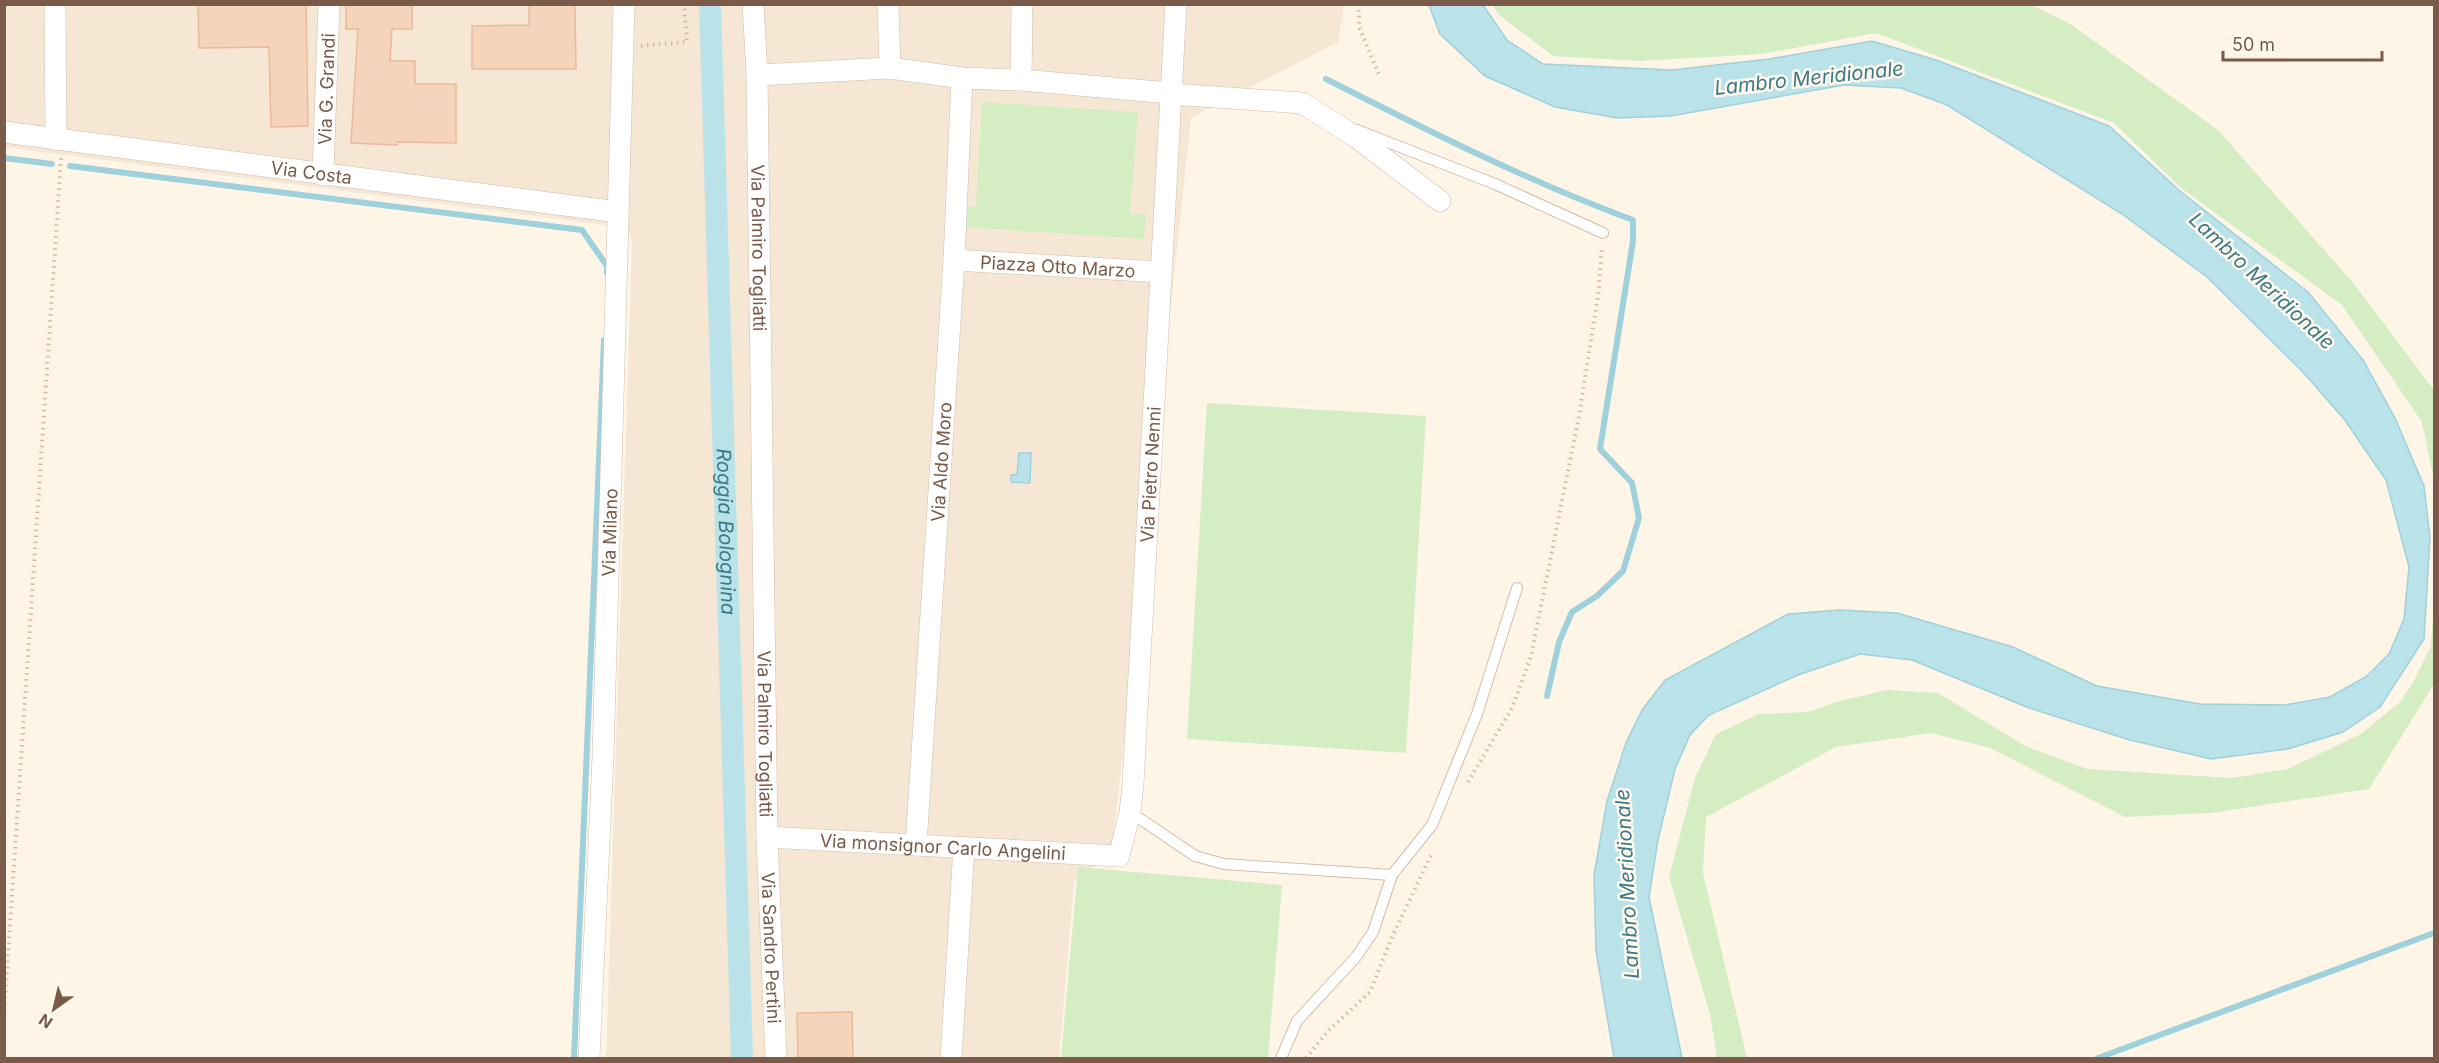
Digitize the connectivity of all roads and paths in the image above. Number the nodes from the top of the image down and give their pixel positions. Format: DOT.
graph roads {
  1 [pos="55,4"];
  2 [pos="330,4"];
  3 [pos="624,4"];
  4 [pos="684,4"];
  5 [pos="753,4"];
  6 [pos="888,4"];
  7 [pos="1022,4"];
  8 [pos="1176,4"];
  9 [pos="1358,4"];
  10 [pos="623,47"];
  11 [pos="890,68"];
  12 [pos="757,75"];
  13 [pos="1379,75"];
  14 [pos="962,78"];
  15 [pos="1022,80"];
  16 [pos="1171,94"];
  17 [pos="1331,122"];
  18 [pos="4,132"];
  19 [pos="56,140"];
  20 [pos="323,175"];
  21 [pos="1440,201"];
  22 [pos="618,212"];
  23 [pos="1603,233"];
  24 [pos="954,260"];
  25 [pos="1161,272"];
  26 [pos="1517,588"];
  27 [pos="1130,812"];
  28 [pos="767,837"];
  29 [pos="916,845"];
  30 [pos="964,847"];
  31 [pos="1119,856"];
  32 [pos="1392,875"];
  33 [pos="4,1016"];
  34 [pos="589,1059"];
  35 [pos="776,1059"];
  36 [pos="951,1059"];
  37 [pos="1281,1059"];
  1 -- 19 [label="street"];
  2 -- 20 [label="street, Via G. Grandi"];
  3 -- 10 [label="street, Via Milano"];
  4 -- 10 [label="path"];
  5 -- 12 [label="street, Via Palmiro Togliatti"];
  6 -- 11 [label="street"];
  7 -- 15 [label="street"];
  8 -- 16 [label="street, Via Pietro Nenni"];
  9 -- 13 [label="path"];
  10 -- 22 [label="street, Via Milano"];
  11 -- 12 [label="street"];
  11 -- 14 [label="street"];
  12 -- 28 [label="street, Via Palmiro Togliatti"];
  14 -- 15 [label="street"];
  14 -- 24 [label="street, Via Aldo Moro"];
  15 -- 16 [label="street"];
  16 -- 17 [label="street"];
  16 -- 25 [label="street, Via Pietro Nenni"];
  17 -- 21 [label="street"];
  17 -- 23 [label="lane"];
  18 -- 19 [label="street, Via Costa"];
  19 -- 20 [label="street, Via Costa"];
  19 -- 33 [label="path"];
  20 -- 22 [label="street, Via Costa"];
  22 -- 34 [label="street, Via Milano"];
  24 -- 25 [label="street, Piazza Otto Marzo"];
  24 -- 29 [label="street, Via Aldo Moro"];
  25 -- 27 [label="street, Via Pietro Nenni"];
  26 -- 32 [label="lane"];
  27 -- 31 [label="street, Via Pietro Nenni"];
  27 -- 32 [label="lane"];
  28 -- 29 [label="street, Via monsignor Carlo Angelini"];
  28 -- 35 [label="street, Via Sandro Pertini"];
  29 -- 30 [label="street, Via monsignor Carlo Angelini"];
  30 -- 31 [label="street, Via monsignor Carlo Angelini"];
  30 -- 36 [label="street"];
  32 -- 37 [label="lane"];
}
